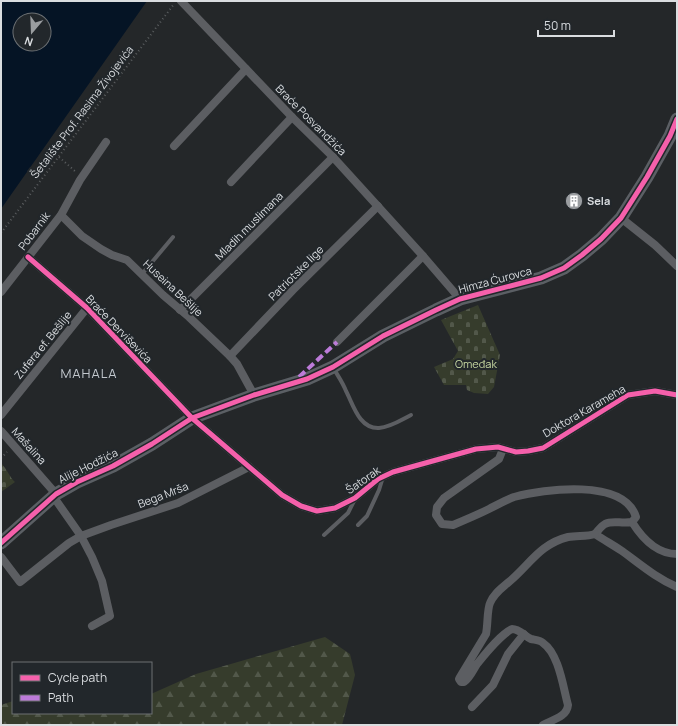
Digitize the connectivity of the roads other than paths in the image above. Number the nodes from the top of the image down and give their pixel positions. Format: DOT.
graph roads {
  1 [pos="181,1"];
  2 [pos="246,69"];
  3 [pos="292,117"];
  4 [pos="677,119"];
  5 [pos="674,139"];
  6 [pos="106,142"];
  7 [pos="174,146"];
  8 [pos="333,157"];
  9 [pos="231,182"];
  10 [pos="378,206"];
  11 [pos="60,215"];
  12 [pos="621,218"];
  13 [pos="173,237"];
  14 [pos="423,256"];
  15 [pos="28,257"];
  16 [pos="677,266"];
  17 [pos="142,274"];
  18 [pos="1,292"];
  19 [pos="460,299"];
  20 [pos="87,308"];
  21 [pos="180,310"];
  22 [pos="337,342"];
  23 [pos="230,356"];
  24 [pos="333,367"];
  25 [pos="254,395"];
  26 [pos="677,395"];
  27 [pos="1,415"];
  28 [pos="411,415"];
  29 [pos="192,418"];
  30 [pos="1,431"];
  31 [pos="503,449"];
  32 [pos="249,467"];
  33 [pos="383,476"];
  34 [pos="55,495"];
  35 [pos="356,498"];
  36 [pos="632,522"];
  37 [pos="358,524"];
  38 [pos="595,534"];
  39 [pos="324,535"];
  40 [pos="81,536"];
  41 [pos="1,543"];
  42 [pos="677,554"];
  43 [pos="1,558"];
  44 [pos="677,587"];
  45 [pos="92,626"];
  46 [pos="524,634"];
  47 [pos="472,707"];
  48 [pos="543,725"];
  1 -- 2 [label="street, Braće Posvandžića"];
  2 -- 3 [label="street, Braće Posvandžića"];
  2 -- 7 [label="street"];
  3 -- 8 [label="street, Braće Posvandžića"];
  3 -- 9 [label="street"];
  4 -- 5 [label="main road, Himza Ćurovca"];
  5 -- 12 [label="main road, Himza Ćurovca"];
  6 -- 11 [label="street, Pobarnik"];
  8 -- 10 [label="street, Braće Posvandžića"];
  8 -- 21 [label="street, Mladih muslimana"];
  10 -- 14 [label="street, Braće Posvandžića"];
  10 -- 23 [label="street, Patriotske lige"];
  11 -- 15 [label="street, Pobarnik"];
  11 -- 17 [label="street, Huseina Bešlije"];
  12 -- 16 [label="street"];
  12 -- 19 [label="main road, Himza Ćurovca"];
  13 -- 17 [label="lane"];
  14 -- 19 [label="street, Braće Posvandžića"];
  14 -- 22 [label="street"];
  15 -- 18 [label="street, Pobarnik"];
  15 -- 20 [label="street, Braće Derviševića"];
  17 -- 21 [label="street, Huseina Bešlije"];
  19 -- 24 [label="main road, Himza Ćurovca"];
  20 -- 27 [label="street, Zufera ef. Bešlije"];
  20 -- 29 [label="street, Braće Derviševića"];
  21 -- 23 [label="street, Huseina Bešlije"];
  23 -- 25 [label="street, Huseina Bešlije"];
  24 -- 25 [label="main road, Himza Ćurovca"];
  24 -- 28 [label="lane"];
  25 -- 29 [label="main road, Himza Ćurovca"];
  26 -- 31 [label="street, Doktora Karameha"];
  29 -- 32 [label="street, Šatorak"];
  29 -- 34 [label="main road, Alije Hodžića"];
  30 -- 34 [label="street, Mašalina"];
  31 -- 33 [label="street, Šatorak"];
  31 -- 36 [label="street"];
  32 -- 35 [label="street, Šatorak"];
  32 -- 40 [label="street, Bega Mrša"];
  33 -- 35 [label="street, Šatorak"];
  33 -- 37 [label="lane"];
  34 -- 40 [label="street, Mašalina"];
  34 -- 41 [label="main road, Alije Hodžića"];
  35 -- 39 [label="lane"];
  36 -- 38 [label="street"];
  36 -- 42 [label="street"];
  38 -- 44 [label="street"];
  38 -- 46 [label="street"];
  40 -- 43 [label="street, Bega Mrša"];
  40 -- 45 [label="street, Mašalina"];
  46 -- 47 [label="street"];
  46 -- 48 [label="street"];
}
